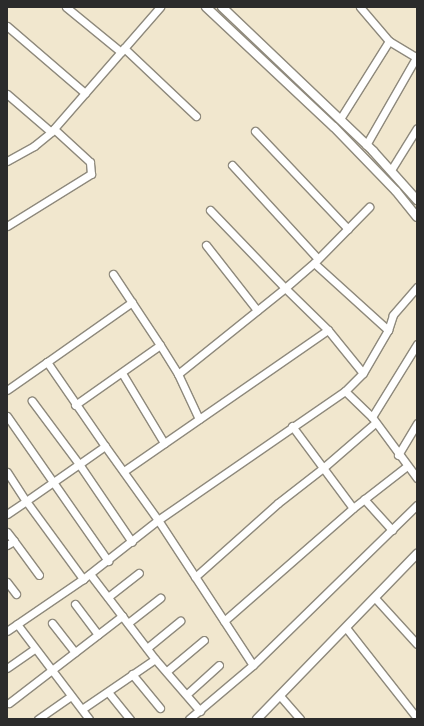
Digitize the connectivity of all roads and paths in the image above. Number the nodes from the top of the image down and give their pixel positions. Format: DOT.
graph roads {
  1 [pos="66,7"];
  2 [pos="160,7"];
  3 [pos="206,7"];
  4 [pos="222,7"];
  5 [pos="360,7"];
  6 [pos="7,26"];
  7 [pos="389,42"];
  8 [pos="122,50"];
  9 [pos="417,57"];
  10 [pos="86,93"];
  11 [pos="7,94"];
  12 [pos="196,116"];
  13 [pos="340,119"];
  14 [pos="417,128"];
  15 [pos="52,130"];
  16 [pos="255,131"];
  17 [pos="366,145"];
  18 [pos="7,161"];
  19 [pos="232,165"];
  20 [pos="391,170"];
  21 [pos="416,196"];
  22 [pos="369,207"];
  23 [pos="210,210"];
  24 [pos="417,217"];
  25 [pos="7,226"];
  26 [pos="348,229"];
  27 [pos="206,245"];
  28 [pos="316,261"];
  29 [pos="112,274"];
  30 [pos="285,288"];
  31 [pos="417,288"];
  32 [pos="132,302"];
  33 [pos="256,310"];
  34 [pos="328,330"];
  35 [pos="388,330"];
  36 [pos="417,344"];
  37 [pos="160,345"];
  38 [pos="47,362"];
  39 [pos="122,373"];
  40 [pos="363,373"];
  41 [pos="178,374"];
  42 [pos="7,390"];
  43 [pos="345,392"];
  44 [pos="32,401"];
  45 [pos="76,405"];
  46 [pos="7,416"];
  47 [pos="199,419"];
  48 [pos="374,420"];
  49 [pos="417,423"];
  50 [pos="292,426"];
  51 [pos="164,443"];
  52 [pos="105,446"];
  53 [pos="398,455"];
  54 [pos="79,464"];
  55 [pos="407,466"];
  56 [pos="323,468"];
  57 [pos="7,472"];
  58 [pos="124,472"];
  59 [pos="417,478"];
  60 [pos="53,482"];
  61 [pos="364,499"];
  62 [pos="26,501"];
  63 [pos="417,505"];
  64 [pos="353,508"];
  65 [pos="7,514"];
  66 [pos="158,520"];
  67 [pos="392,530"];
  68 [pos="7,532"];
  69 [pos="132,542"];
  70 [pos="10,543"];
  71 [pos="417,554"];
  72 [pos="108,561"];
  73 [pos="90,574"];
  74 [pos="139,574"];
  75 [pos="39,575"];
  76 [pos="195,577"];
  77 [pos="83,579"];
  78 [pos="7,582"];
  79 [pos="16,594"];
  80 [pos="108,597"];
  81 [pos="160,598"];
  82 [pos="376,598"];
  83 [pos="75,604"];
  84 [pos="122,616"];
  85 [pos="180,621"];
  86 [pos="224,621"];
  87 [pos="52,622"];
  88 [pos="128,623"];
  89 [pos="16,624"];
  90 [pos="347,629"];
  91 [pos="7,630"];
  92 [pos="98,634"];
  93 [pos="204,640"];
  94 [pos="417,644"];
  95 [pos="147,648"];
  96 [pos="34,649"];
  97 [pos="75,652"];
  98 [pos="155,658"];
  99 [pos="219,665"];
  100 [pos="253,665"];
  101 [pos="7,668"];
  102 [pos="50,671"];
  103 [pos="166,671"];
  104 [pos="132,674"];
  105 [pos="108,692"];
  106 [pos="187,694"];
  107 [pos="71,696"];
  108 [pos="281,696"];
  109 [pos="9,704"];
  110 [pos="160,708"];
  111 [pos="82,709"];
  112 [pos="200,711"];
  113 [pos="417,718"];
  114 [pos="38,719"];
  115 [pos="89,719"];
  116 [pos="130,719"];
  117 [pos="189,719"];
  118 [pos="257,719"];
  119 [pos="300,719"];
  1 -- 8 [label="street"];
  2 -- 8 [label="street"];
  3 -- 24 [label="street"];
  4 -- 13 [label="street"];
  5 -- 7 [label="street"];
  6 -- 10 [label="street"];
  7 -- 9 [label="street"];
  7 -- 13 [label="street"];
  8 -- 10 [label="street"];
  8 -- 12 [label="street"];
  9 -- 17 [label="street"];
  10 -- 15 [label="street"];
  11 -- 15 [label="street"];
  13 -- 17 [label="street"];
  14 -- 20 [label="street"];
  15 -- 18 [label="street"];
  15 -- 25 [label="street"];
  16 -- 26 [label="street"];
  17 -- 20 [label="street"];
  19 -- 28 [label="street"];
  20 -- 21 [label="street"];
  22 -- 26 [label="street"];
  23 -- 30 [label="street"];
  26 -- 28 [label="street"];
  27 -- 33 [label="street"];
  28 -- 30 [label="street"];
  28 -- 35 [label="street"];
  29 -- 32 [label="street"];
  30 -- 33 [label="street"];
  30 -- 34 [label="street"];
  31 -- 35 [label="street"];
  32 -- 37 [label="street"];
  32 -- 38 [label="street"];
  33 -- 41 [label="street"];
  34 -- 40 [label="street"];
  34 -- 47 [label="street"];
  35 -- 40 [label="street"];
  36 -- 48 [label="street"];
  37 -- 39 [label="street"];
  37 -- 41 [label="street"];
  38 -- 42 [label="street"];
  38 -- 45 [label="street"];
  39 -- 45 [label="street"];
  39 -- 51 [label="street"];
  40 -- 43 [label="street"];
  41 -- 47 [label="street"];
  43 -- 48 [label="street"];
  43 -- 50 [label="street"];
  44 -- 54 [label="street"];
  45 -- 52 [label="street"];
  46 -- 60 [label="street"];
  47 -- 51 [label="street"];
  48 -- 53 [label="street"];
  48 -- 56 [label="street"];
  49 -- 53 [label="street"];
  50 -- 56 [label="street"];
  50 -- 66 [label="street"];
  51 -- 58 [label="street"];
  52 -- 54 [label="street"];
  52 -- 58 [label="street"];
  53 -- 55 [label="street"];
  54 -- 60 [label="street"];
  54 -- 69 [label="street"];
  55 -- 59 [label="street"];
  55 -- 61 [label="street"];
  56 -- 64 [label="street"];
  56 -- 76 [label="street"];
  57 -- 62 [label="street"];
  58 -- 66 [label="street"];
  60 -- 62 [label="street"];
  60 -- 72 [label="street"];
  61 -- 64 [label="street"];
  61 -- 67 [label="street"];
  62 -- 65 [label="street"];
  62 -- 77 [label="street"];
  63 -- 67 [label="street"];
  64 -- 86 [label="street"];
  66 -- 69 [label="street"];
  66 -- 76 [label="street"];
  67 -- 100 [label="street"];
  68 -- 70 [label="street"];
  69 -- 72 [label="street"];
  70 -- 75 [label="street"];
  71 -- 82 [label="street"];
  72 -- 73 [label="street"];
  73 -- 77 [label="street"];
  73 -- 80 [label="street"];
  74 -- 80 [label="street"];
  76 -- 86 [label="street"];
  77 -- 89 [label="street"];
  78 -- 79 [label="street"];
  80 -- 84 [label="street"];
  81 -- 88 [label="street"];
  82 -- 90 [label="street"];
  82 -- 94 [label="street"];
  83 -- 92 [label="street"];
  84 -- 88 [label="street"];
  84 -- 92 [label="street"];
  85 -- 95 [label="street"];
  86 -- 100 [label="street"];
  87 -- 97 [label="street"];
  88 -- 95 [label="street"];
  89 -- 91 [label="street"];
  89 -- 96 [label="street"];
  90 -- 108 [label="street"];
  90 -- 113 [label="street"];
  92 -- 97 [label="street"];
  93 -- 103 [label="street"];
  95 -- 98 [label="street"];
  96 -- 101 [label="street"];
  96 -- 102 [label="street"];
  97 -- 102 [label="street"];
  98 -- 103 [label="street"];
  98 -- 104 [label="street"];
  99 -- 106 [label="street"];
  100 -- 112 [label="street"];
  102 -- 107 [label="street"];
  102 -- 109 [label="street"];
  103 -- 106 [label="street"];
  104 -- 105 [label="street"];
  104 -- 110 [label="street"];
  105 -- 111 [label="street"];
  105 -- 116 [label="street"];
  106 -- 112 [label="street"];
  107 -- 111 [label="street"];
  107 -- 114 [label="street"];
  108 -- 118 [label="street"];
  108 -- 119 [label="street"];
  111 -- 115 [label="street"];
  112 -- 117 [label="street"];
}
